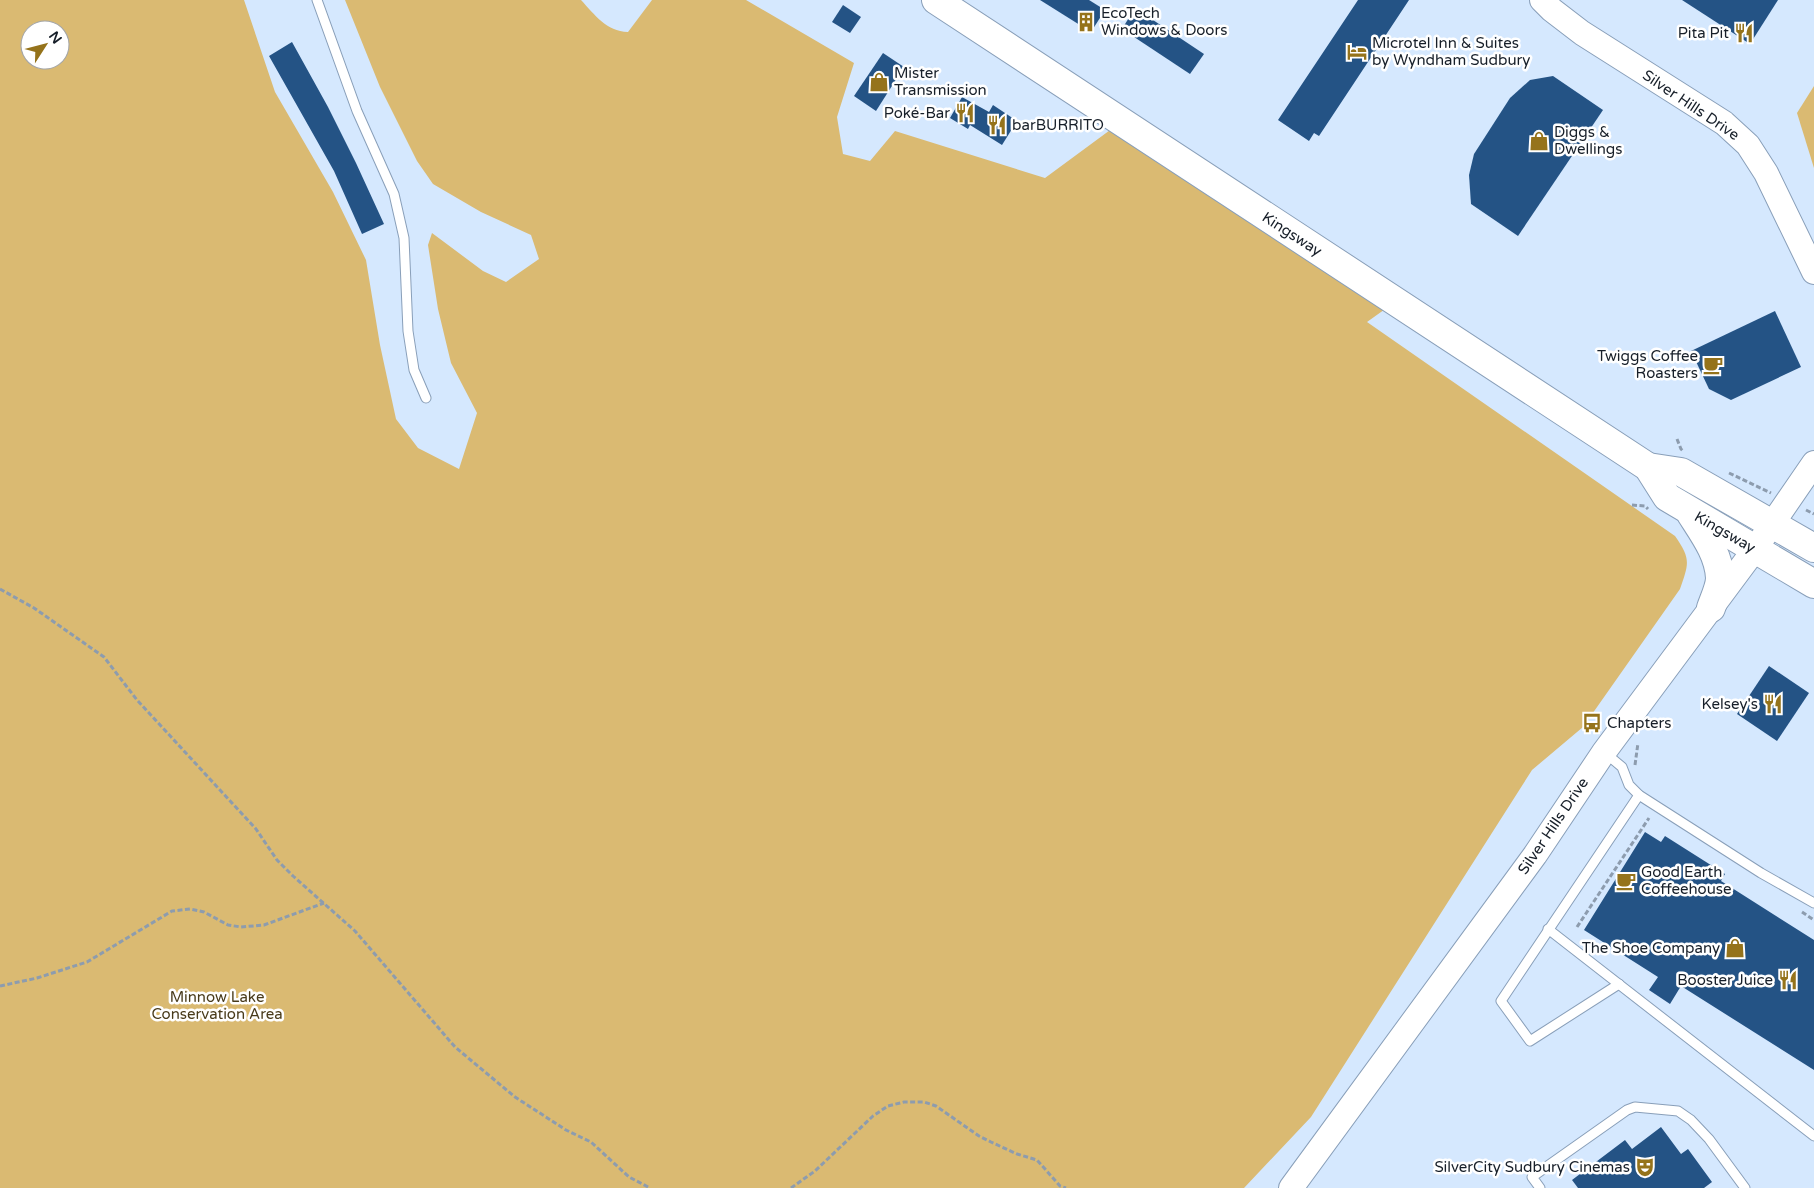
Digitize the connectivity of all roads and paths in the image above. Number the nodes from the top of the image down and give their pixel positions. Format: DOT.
graph roads {
  1 [pos="317,0"];
  2 [pos="936,0"];
  3 [pos="1542,0"];
  4 [pos="1814,272"];
  5 [pos="426,398"];
  6 [pos="1677,438"];
  7 [pos="1690,454"];
  8 [pos="1814,463"];
  9 [pos="1648,468"];
  10 [pos="1725,470"];
  11 [pos="1788,502"];
  12 [pos="1688,511"];
  13 [pos="1814,514"];
  14 [pos="1773,525"];
  15 [pos="1814,548"];
  16 [pos="1755,550"];
  17 [pos="1814,584"];
  18 [pos="0,589"];
  19 [pos="1711,608"];
  20 [pos="1604,752"];
  21 [pos="1639,795"];
  22 [pos="1649,818"];
  23 [pos="324,903"];
  24 [pos="1814,903"];
  25 [pos="1577,928"];
  26 [pos="1548,929"];
  27 [pos="1619,984"];
  28 [pos="0,986"];
  29 [pos="1814,1136"];
  30 [pos="650,1188"];
  31 [pos="791,1188"];
  32 [pos="1066,1188"];
  33 [pos="1290,1188"];
  34 [pos="1540,1188"];
  35 [pos="1745,1188"];
  1 -- 5 [label="lane"];
  2 -- 9 [label="main road, Kingsway"];
  3 -- 4 [label="street, Silver Hills Drive"];
  6 -- 7 [label="path"];
  8 -- 11 [label="street, Silver Hills Drive"];
  9 -- 12 [label="main road, Kingsway"];
  9 -- 14 [label="main road, Kingsway"];
  10 -- 11 [label="path"];
  11 -- 13 [label="path"];
  11 -- 14 [label="street, Silver Hills Drive"];
  12 -- 16 [label="main road, Kingsway"];
  12 -- 19 [label="main road"];
  14 -- 15 [label="main road, Kingsway"];
  14 -- 16 [label="street, Silver Hills Drive"];
  16 -- 17 [label="main road, Kingsway"];
  16 -- 19 [label="street, Silver Hills Drive"];
  18 -- 23 [label="path"];
  19 -- 20 [label="street, Silver Hills Drive"];
  20 -- 21 [label="lane"];
  20 -- 33 [label="street, Silver Hills Drive"];
  21 -- 24 [label="lane"];
  21 -- 26 [label="lane"];
  22 -- 25 [label="path"];
  23 -- 28 [label="path"];
  23 -- 30 [label="path"];
  26 -- 27 [label="lane"];
  26 -- 27 [label="lane"];
  27 -- 29 [label="lane"];
  31 -- 32 [label="path"];
  34 -- 35 [label="lane"];
}
